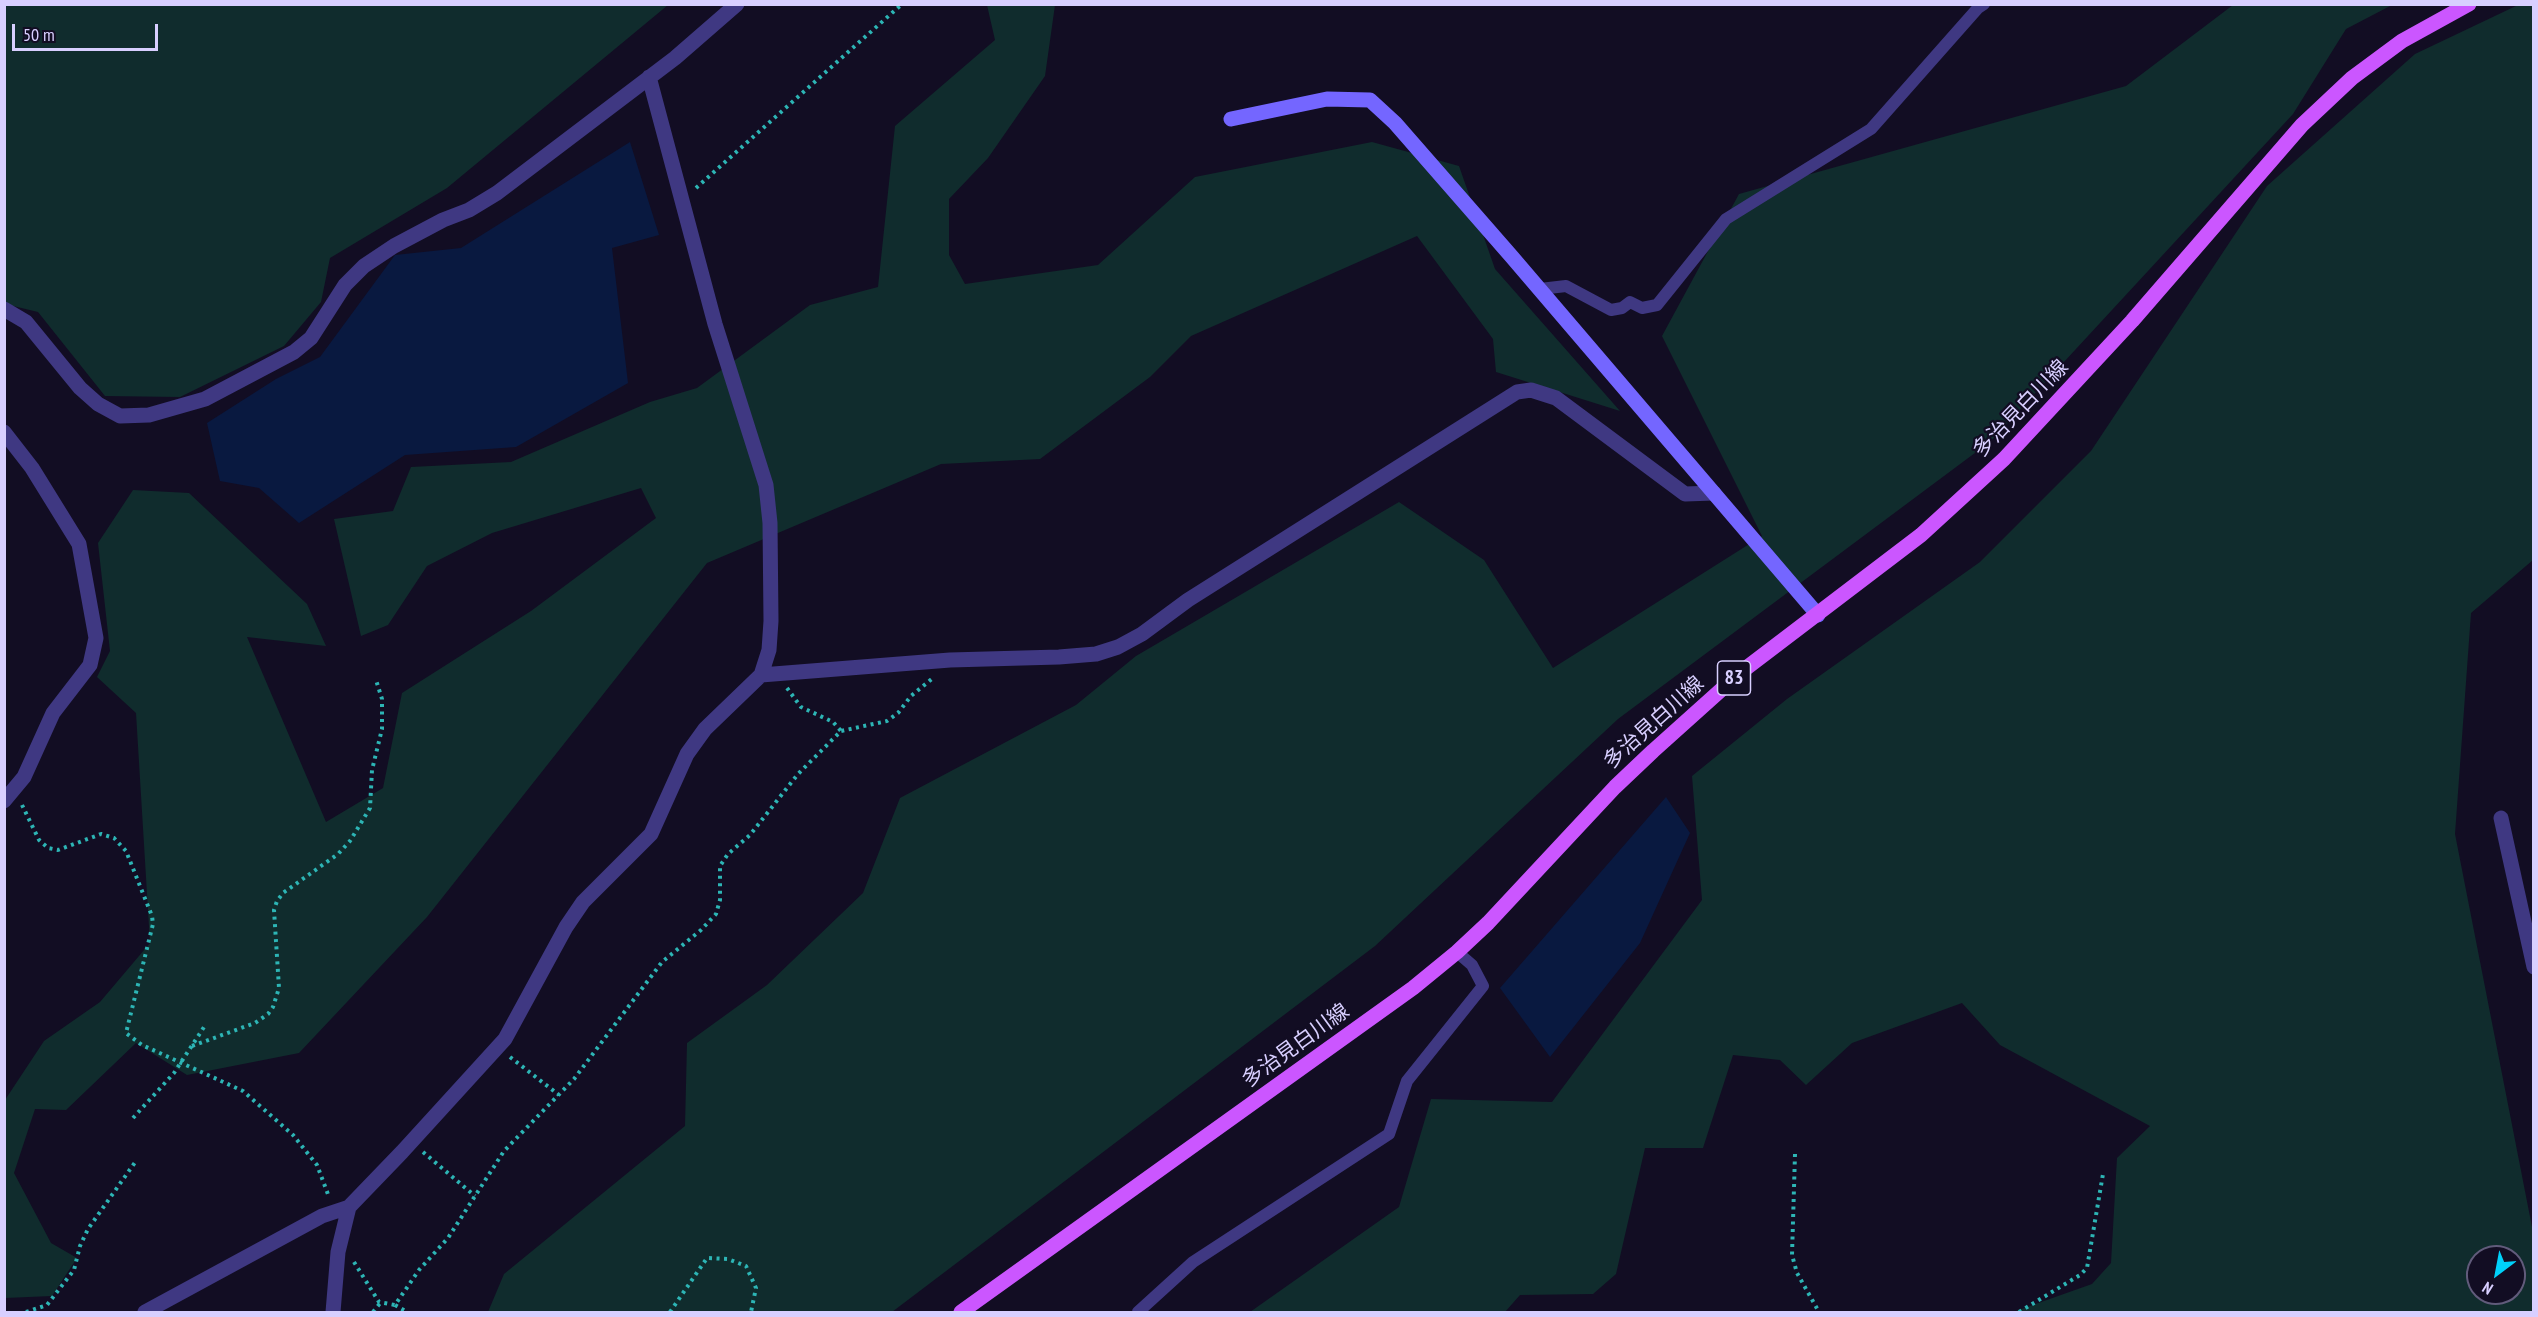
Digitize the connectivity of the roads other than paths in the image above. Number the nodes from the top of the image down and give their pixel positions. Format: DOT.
graph roads {
  1 [pos="737,4"];
  2 [pos="1984,4"];
  3 [pos="2469,4"];
  4 [pos="649,77"];
  5 [pos="1231,119"];
  6 [pos="1540,289"];
  7 [pos="4,309"];
  8 [pos="4,432"];
  9 [pos="1714,493"];
  10 [pos="1818,615"];
  11 [pos="761,675"];
  12 [pos="7,798"];
  13 [pos="2500,818"];
  14 [pos="1457,952"];
  15 [pos="2534,967"];
  16 [pos="342,1209"];
  17 [pos="145,1312"];
  18 [pos="333,1312"];
  19 [pos="961,1312"];
  20 [pos="1138,1312"];
  1 -- 4 [label="street"];
  2 -- 6 [label="lane"];
  3 -- 10 [label="main road, 多治見白川線 / 83"];
  4 -- 7 [label="street"];
  4 -- 11 [label="street"];
  5 -- 6 [label="street"];
  6 -- 9 [label="street"];
  8 -- 12 [label="street"];
  9 -- 10 [label="street"];
  9 -- 11 [label="street"];
  10 -- 14 [label="main road, 多治見白川線 / 83"];
  11 -- 16 [label="street"];
  13 -- 15 [label="street"];
  14 -- 19 [label="main road, 多治見白川線 / 83"];
  14 -- 20 [label="lane"];
  16 -- 17 [label="street"];
  16 -- 18 [label="street"];
}
